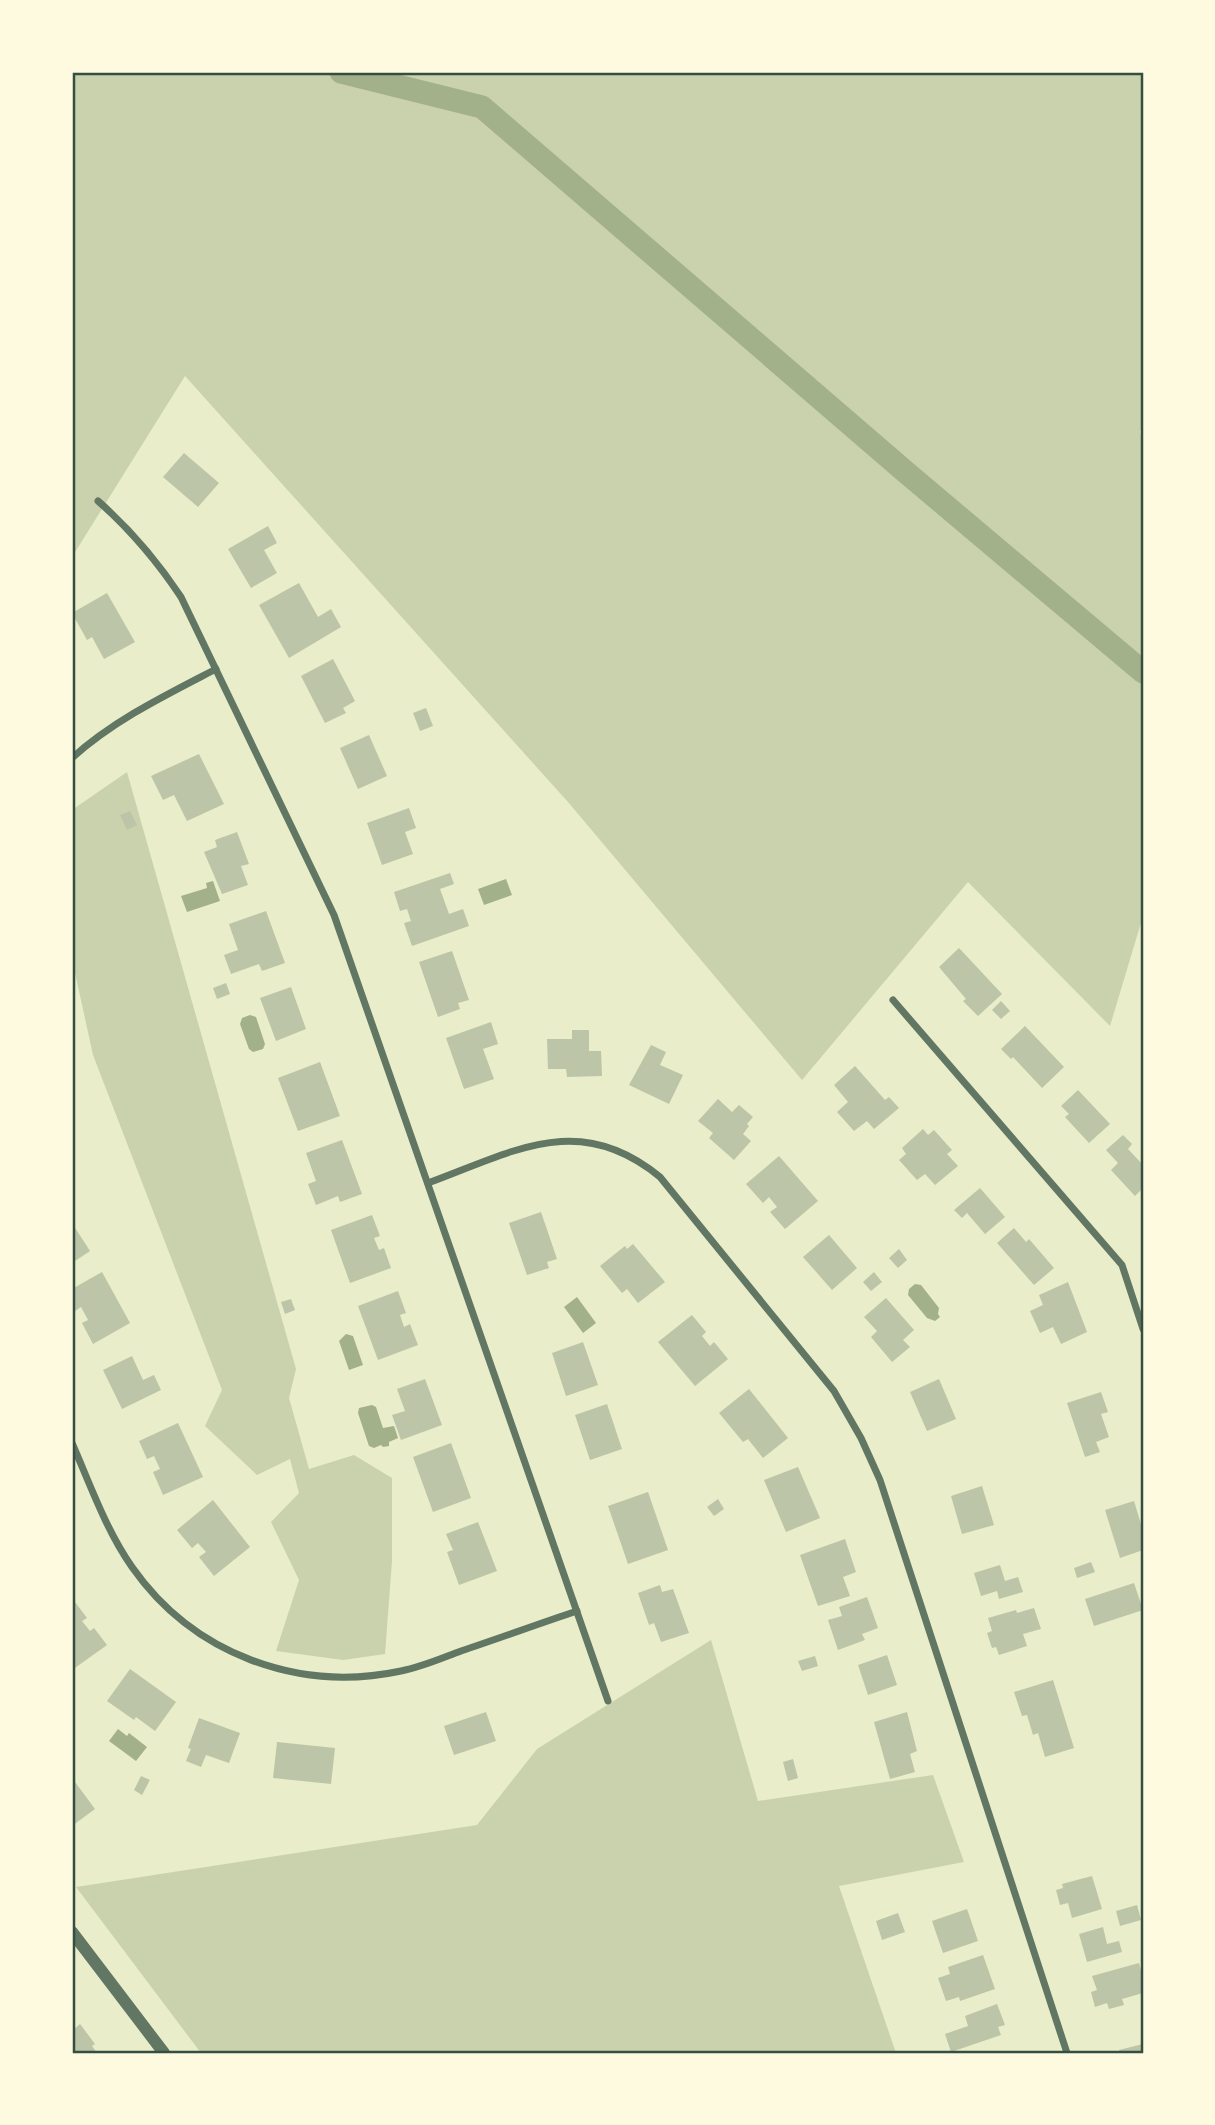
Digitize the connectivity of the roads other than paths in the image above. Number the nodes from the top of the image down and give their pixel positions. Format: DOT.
graph roads {
  1 [pos="99,501"];
  2 [pos="216,669"];
  3 [pos="72,758"];
  4 [pos="893,1000"];
  5 [pos="428,1183"];
  6 [pos="1143,1329"];
  7 [pos="72,1443"];
  8 [pos="576,1611"];
  9 [pos="608,1701"];
  10 [pos="72,1933"];
  11 [pos="164,2053"];
  12 [pos="1067,2053"];
  1 -- 2 [label="street"];
  2 -- 3 [label="street"];
  2 -- 5 [label="street"];
  4 -- 6 [label="street"];
  5 -- 8 [label="street"];
  5 -- 12 [label="street"];
  7 -- 8 [label="street"];
  8 -- 9 [label="street"];
  10 -- 11 [label="street"];
}
